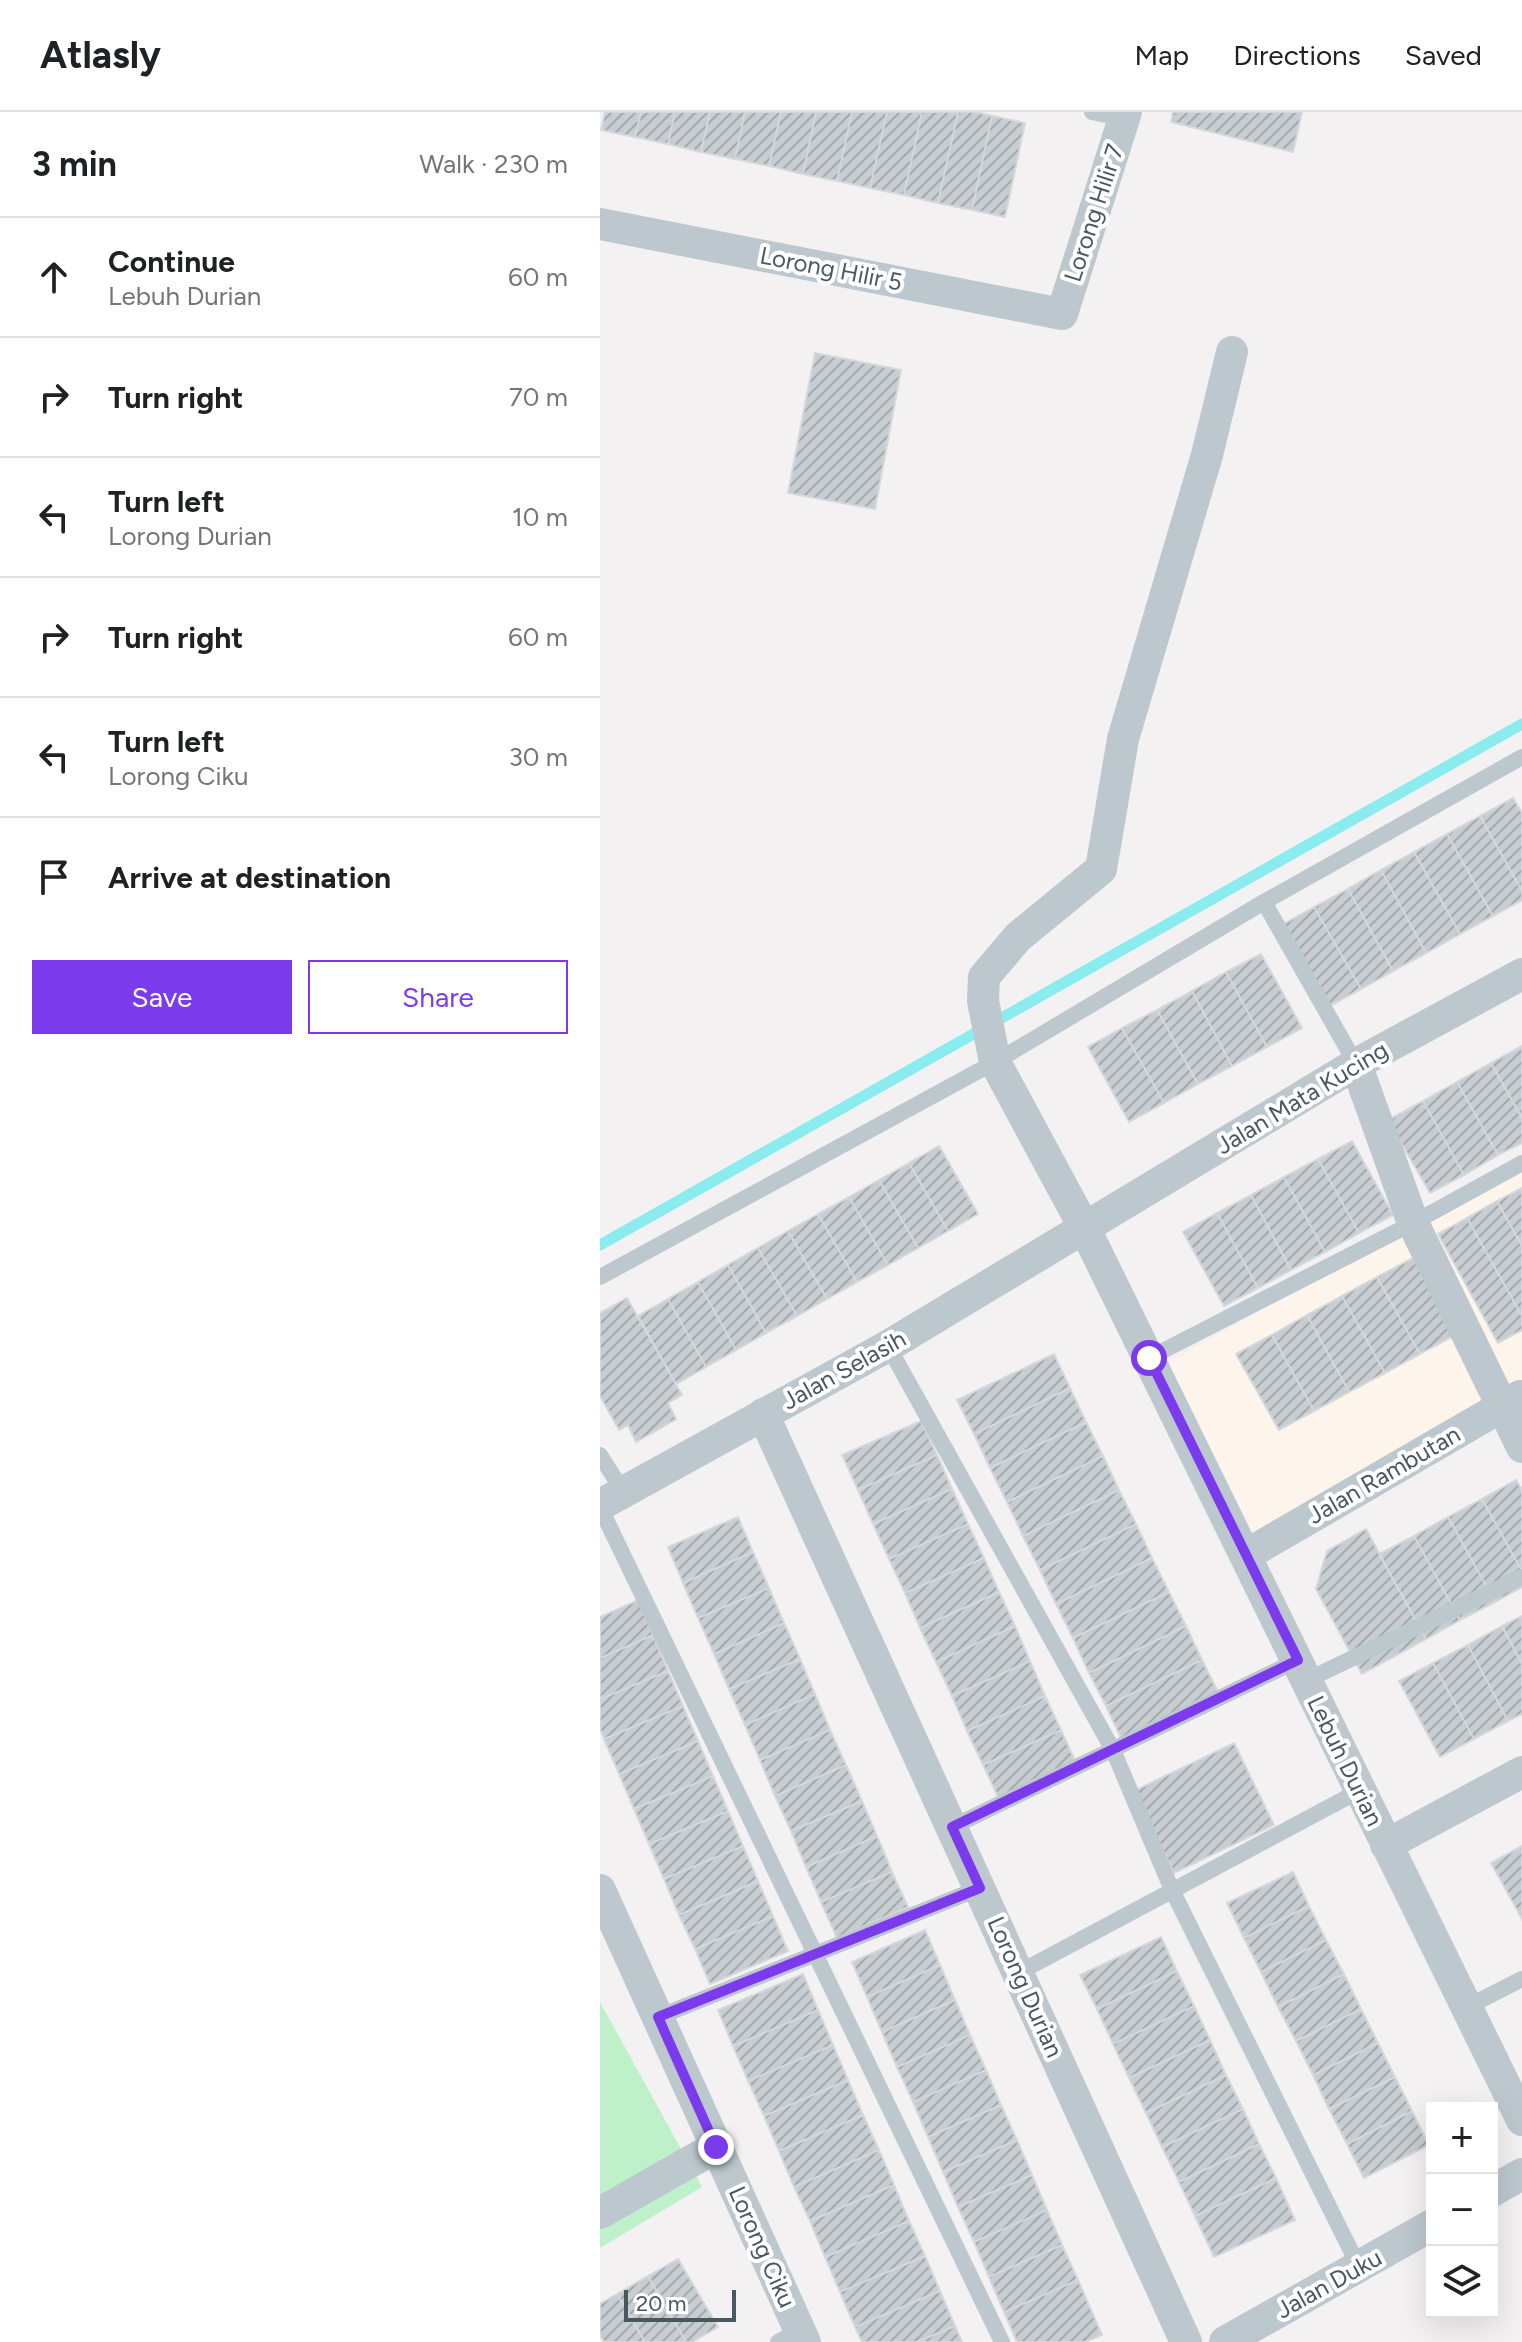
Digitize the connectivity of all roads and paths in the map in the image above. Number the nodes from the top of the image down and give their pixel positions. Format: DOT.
graph roads {
  1 [pos="1092,112"];
  2 [pos="1125,115"];
  3 [pos="600,224"];
  4 [pos="1062,314"];
  5 [pos="1232,352"];
  6 [pos="1522,757"];
  7 [pos="1264,902"];
  8 [pos="1522,974"];
  9 [pos="995,1062"];
  10 [pos="1356,1064"];
  11 [pos="1522,1163"];
  12 [pos="1413,1223"];
  13 [pos="1085,1229"];
  14 [pos="600,1277"];
  15 [pos="888,1346"];
  16 [pos="1149,1358"];
  17 [pos="1513,1401"];
  18 [pos="763,1414"];
  19 [pos="1522,1447"];
  20 [pos="600,1455"];
  21 [pos="608,1502"];
  22 [pos="1246,1555"];
  23 [pos="1522,1577"];
  24 [pos="1301,1671"];
  25 [pos="1113,1750"];
  26 [pos="1522,1772"];
  27 [pos="1359,1791"];
  28 [pos="952,1827"];
  29 [pos="1386,1845"];
  30 [pos="980,1888"];
  31 [pos="600,1890"];
  32 [pos="1172,1890"];
  33 [pos="608,1933"];
  34 [pos="815,1954"];
  35 [pos="1018,1973"];
  36 [pos="1522,1979"];
  37 [pos="1467,2007"];
  38 [pos="658,2017"];
  39 [pos="1522,2120"];
  40 [pos="716,2147"];
  41 [pos="1522,2174"];
  42 [pos="1498,2188"];
  43 [pos="600,2213"];
  44 [pos="1426,2228"];
  45 [pos="1359,2267"];
  46 [pos="794,2338"];
  47 [pos="1002,2342"];
  48 [pos="1186,2342"];
  49 [pos="1225,2342"];
  1 -- 2 [label="lane"];
  2 -- 4 [label="street, Lorong Hilir 7"];
  3 -- 4 [label="street, Lorong Hilir 5"];
  5 -- 9 [label="street, Lebuh Durian"];
  6 -- 7 [label="lane"];
  7 -- 9 [label="lane"];
  7 -- 10 [label="lane"];
  8 -- 10 [label="street, Jalan Mata Kucing"];
  9 -- 13 [label="street, Lebuh Durian"];
  9 -- 14 [label="lane"];
  10 -- 12 [label="street"];
  10 -- 13 [label="street, Jalan Mata Kucing"];
  11 -- 12 [label="lane"];
  12 -- 16 [label="lane"];
  12 -- 17 [label="street"];
  13 -- 15 [label="street, Jalan Selasih"];
  13 -- 16 [label="street, Lebuh Durian"];
  15 -- 18 [label="street, Jalan Selasih"];
  15 -- 25 [label="lane"];
  16 -- 22 [label="street, Lebuh Durian"];
  17 -- 19 [label="street"];
  17 -- 22 [label="street, Jalan Rambutan"];
  18 -- 21 [label="street, Jalan Selasih"];
  18 -- 28 [label="street, Lorong Durian"];
  20 -- 21 [label="lane"];
  21 -- 34 [label="lane"];
  22 -- 24 [label="street, Lebuh Durian"];
  23 -- 24 [label="lane"];
  24 -- 25 [label="lane"];
  24 -- 27 [label="street, Lebuh Durian"];
  25 -- 28 [label="lane"];
  25 -- 32 [label="lane"];
  26 -- 29 [label="street"];
  27 -- 29 [label="street, Lebuh Durian"];
  27 -- 32 [label="lane"];
  28 -- 30 [label="street, Lorong Durian"];
  29 -- 37 [label="street, Lebuh Durian"];
  30 -- 34 [label="lane"];
  30 -- 35 [label="street, Lorong Durian"];
  31 -- 33 [label="street, Lorong Ciku"];
  32 -- 35 [label="lane"];
  32 -- 45 [label="lane"];
  33 -- 38 [label="street, Lorong Ciku"];
  34 -- 38 [label="lane"];
  34 -- 47 [label="lane"];
  35 -- 48 [label="street, Lorong Durian"];
  36 -- 37 [label="lane"];
  37 -- 39 [label="street, Lebuh Durian"];
  38 -- 40 [label="street, Lorong Ciku"];
  40 -- 43 [label="street"];
  40 -- 46 [label="street, Lorong Ciku"];
  41 -- 42 [label="street"];
  44 -- 45 [label="street, Jalan Duku"];
  45 -- 49 [label="street, Jalan Duku"];
}
